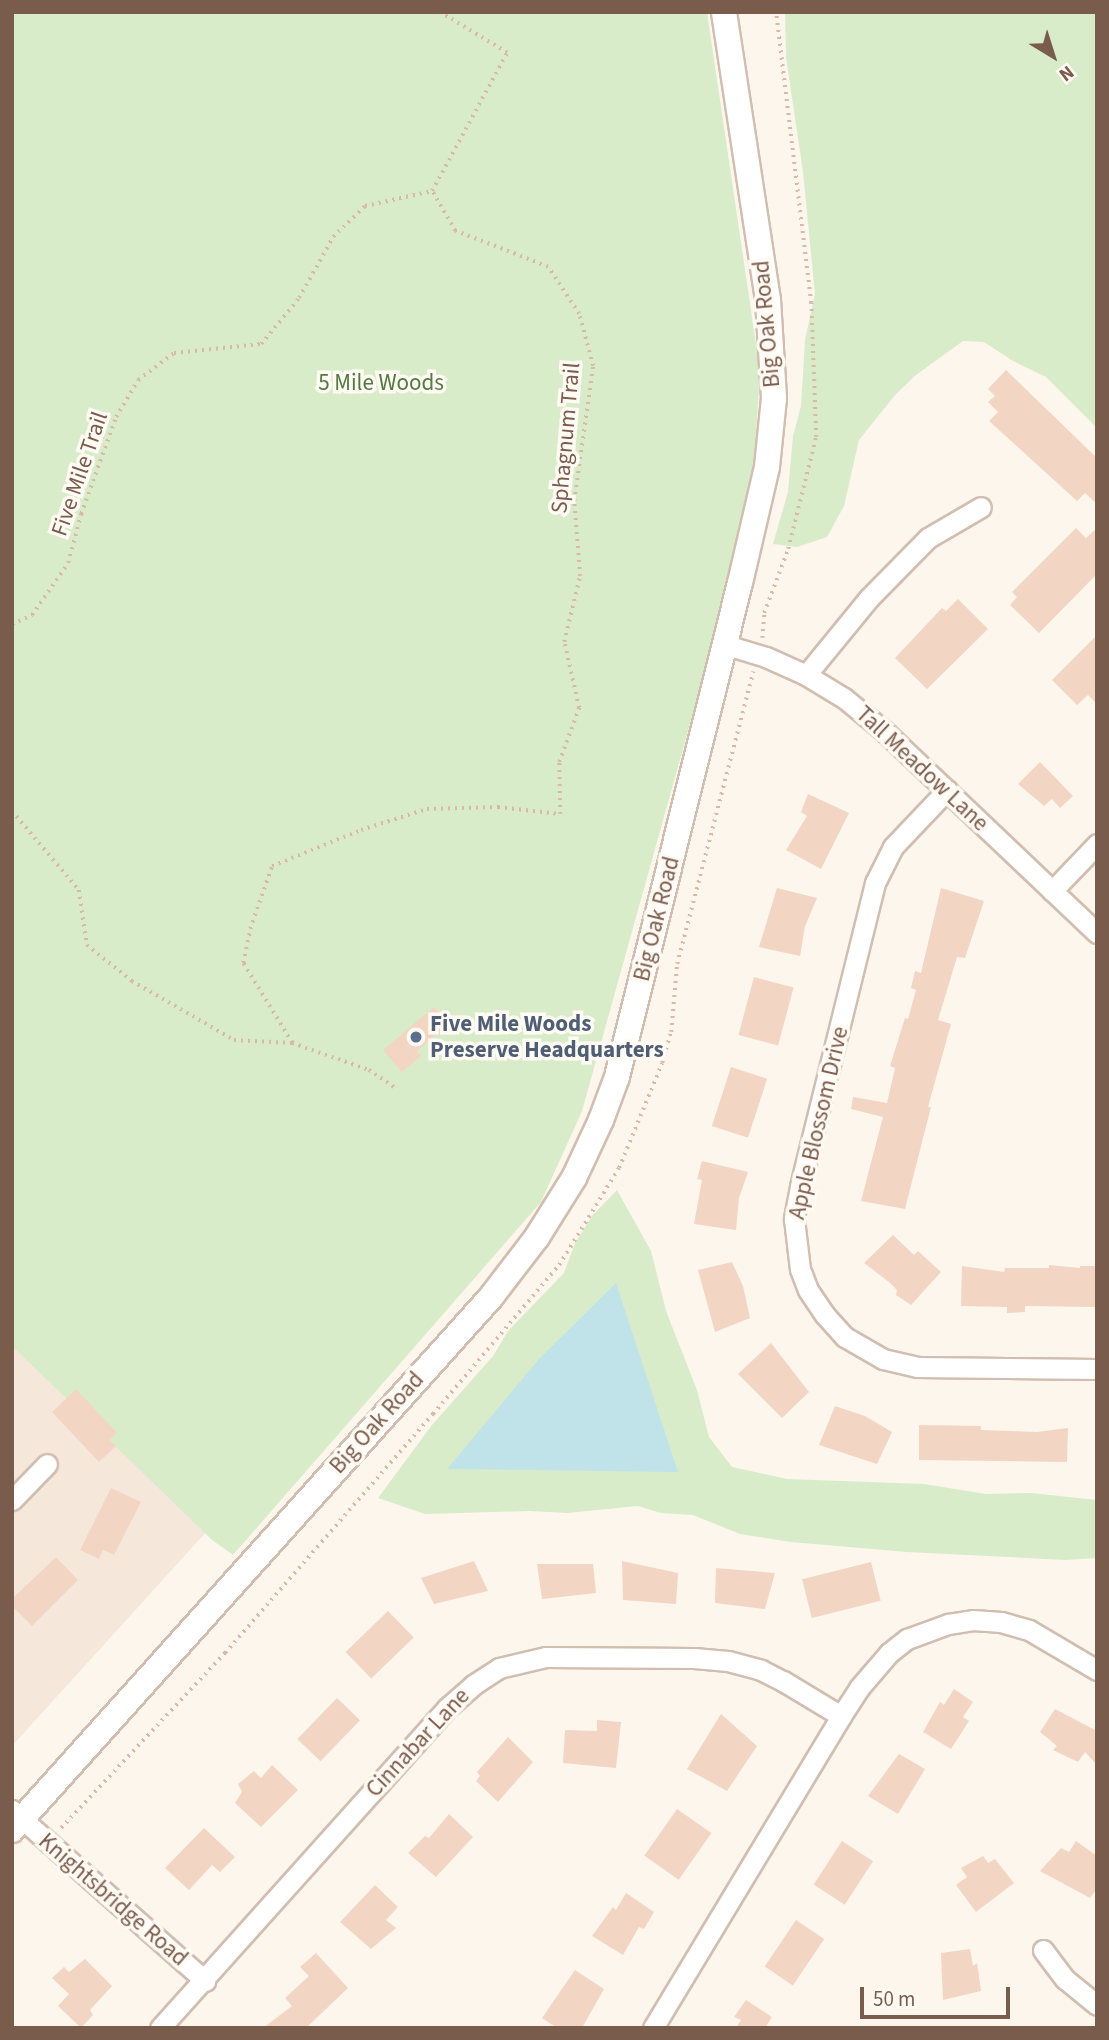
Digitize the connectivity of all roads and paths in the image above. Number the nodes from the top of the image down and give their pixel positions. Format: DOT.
graph roads {
  1 [pos="439,12"];
  2 [pos="724,12"];
  3 [pos="776,12"];
  4 [pos="432,191"];
  5 [pos="981,507"];
  6 [pos="12,624"];
  7 [pos="723,643"];
  8 [pos="758,655"];
  9 [pos="807,676"];
  10 [pos="947,790"];
  11 [pos="12,811"];
  12 [pos="1097,844"];
  13 [pos="1052,891"];
  14 [pos="1097,933"];
  15 [pos="292,1043"];
  16 [pos="396,1088"];
  17 [pos="1097,1369"];
  18 [pos="47,1464"];
  19 [pos="12,1500"];
  20 [pos="1097,1670"];
  21 [pos="841,1716"];
  22 [pos="15,1820"];
  23 [pos="46,1841"];
  24 [pos="1043,1950"];
  25 [pos="205,1981"];
  26 [pos="1097,2005"];
  27 [pos="160,2028"];
  28 [pos="653,2028"];
  1 -- 4 [label="path"];
  2 -- 7 [label="street, Big Oak Road"];
  3 -- 8 [label="path"];
  4 -- 6 [label="path, Five Mile Trail"];
  4 -- 15 [label="path, Sphagnum Trail"];
  5 -- 9 [label="street"];
  7 -- 8 [label="street, Tall Meadow Lane"];
  7 -- 22 [label="street, Big Oak Road"];
  8 -- 9 [label="street, Tall Meadow Lane"];
  8 -- 23 [label="path"];
  9 -- 10 [label="street, Tall Meadow Lane"];
  10 -- 13 [label="street, Tall Meadow Lane"];
  10 -- 17 [label="street, Apple Blossom Drive"];
  11 -- 15 [label="path"];
  12 -- 13 [label="street"];
  13 -- 14 [label="street, Tall Meadow Lane"];
  15 -- 16 [label="path"];
  18 -- 19 [label="street"];
  20 -- 21 [label="street"];
  21 -- 25 [label="street, Cinnabar Lane"];
  21 -- 28 [label="street"];
  22 -- 23 [label="street, Knightsbridge Road"];
  23 -- 25 [label="street, Knightsbridge Road"];
  24 -- 26 [label="street"];
  25 -- 27 [label="street, Cinnabar Lane"];
}
